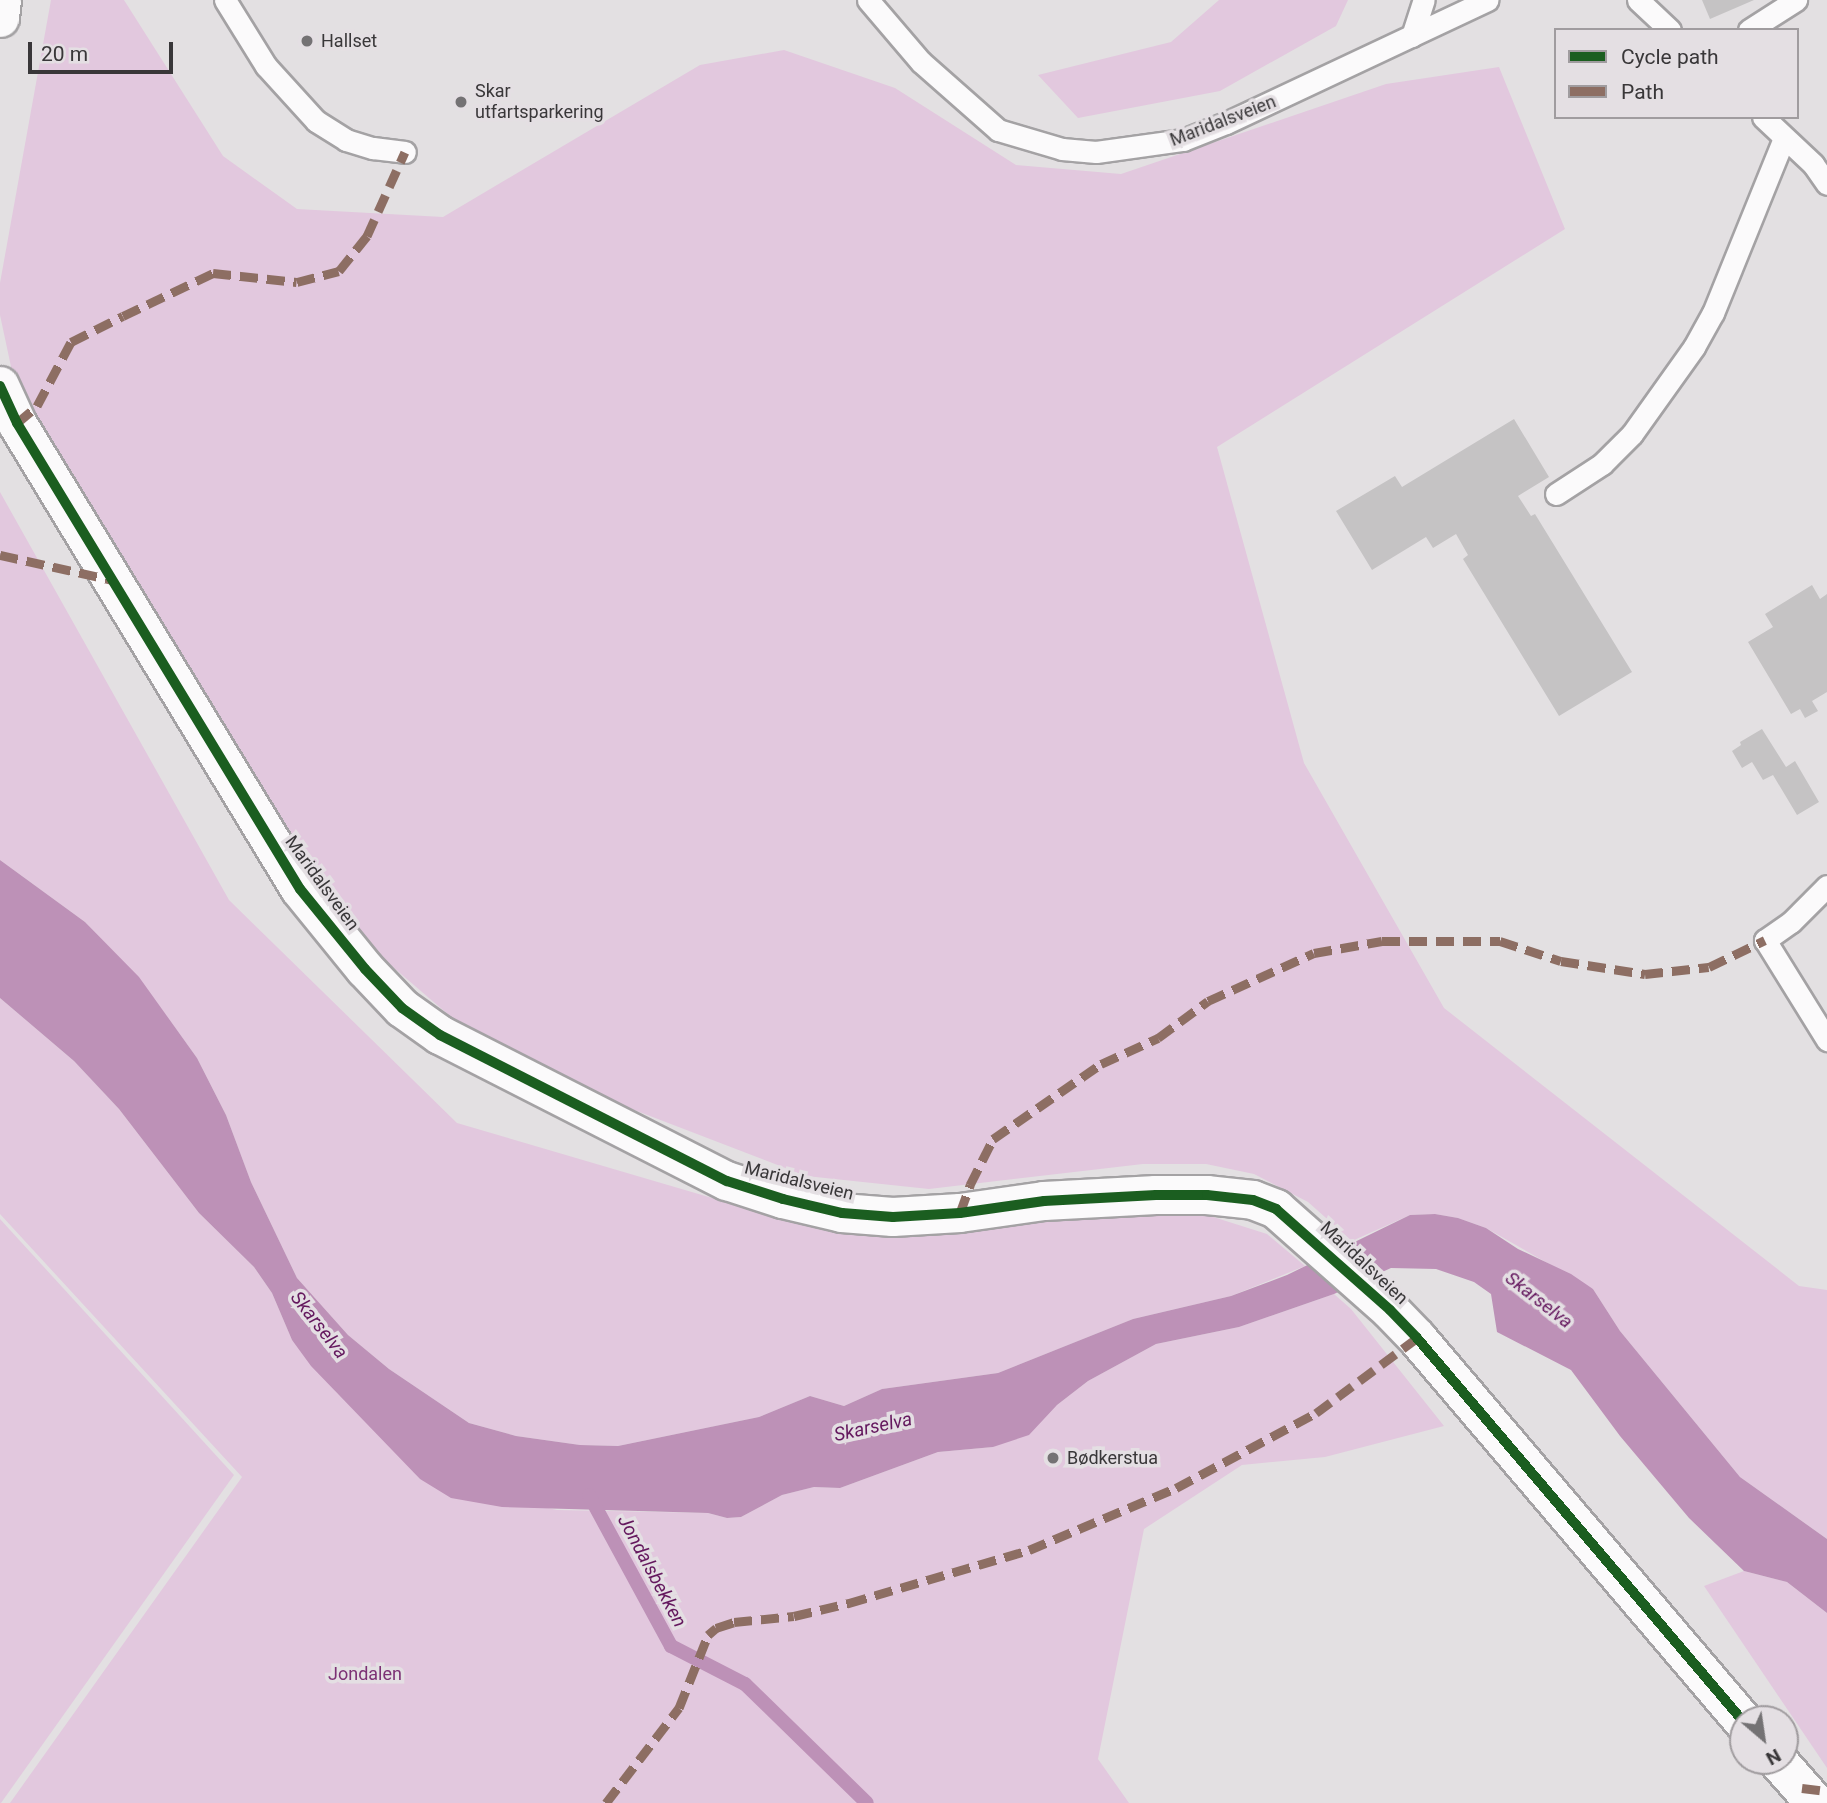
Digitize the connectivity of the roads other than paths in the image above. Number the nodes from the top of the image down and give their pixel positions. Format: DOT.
graph roads {
  1 [pos="2,0"];
  2 [pos="225,0"];
  3 [pos="868,0"];
  4 [pos="1424,0"];
  5 [pos="1487,0"];
  6 [pos="1639,0"];
  7 [pos="1796,0"];
  8 [pos="0,18"];
  9 [pos="1668,28"];
  10 [pos="1752,28"];
  11 [pos="1412,36"];
  12 [pos="1765,119"];
  13 [pos="1784,138"];
  14 [pos="405,152"];
  15 [pos="1827,184"];
  16 [pos="0,386"];
  17 [pos="1556,494"];
  18 [pos="1827,886"];
  19 [pos="1827,1040"];
  20 [pos="1729,1705"];
  21 [pos="1790,1775"];
  22 [pos="1815,1803"];
  1 -- 8 [label="street"];
  2 -- 14 [label="lane"];
  3 -- 11 [label="lane, Maridalsveien"];
  4 -- 11 [label="lane"];
  5 -- 11 [label="lane, Maridalsveien"];
  6 -- 9 [label="lane"];
  7 -- 10 [label="lane"];
  12 -- 13 [label="lane"];
  13 -- 15 [label="lane"];
  13 -- 17 [label="lane"];
  16 -- 20 [label="street, Maridalsveien"];
  18 -- 19 [label="lane"];
  21 -- 22 [label="street"];
}
